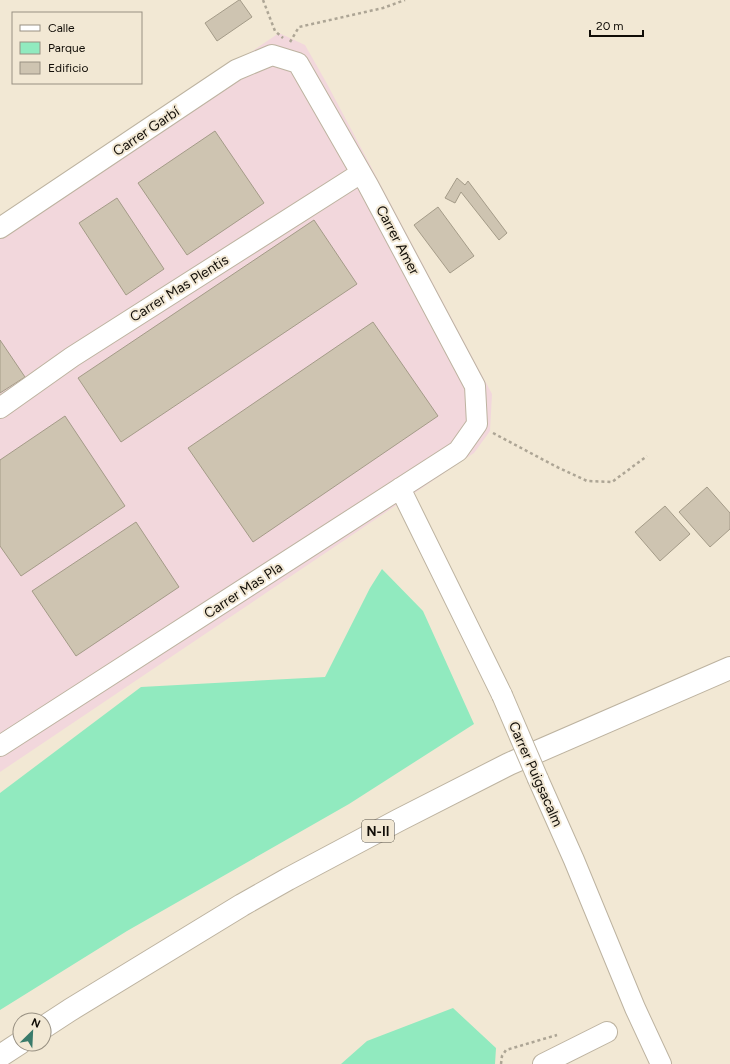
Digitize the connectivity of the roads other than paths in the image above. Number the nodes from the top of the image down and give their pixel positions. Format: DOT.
graph roads {
  1 [pos="298,63"];
  2 [pos="361,173"];
  3 [pos="0,228"];
  4 [pos="0,408"];
  5 [pos="477,424"];
  6 [pos="400,488"];
  7 [pos="730,668"];
  8 [pos="0,746"];
  9 [pos="52,1022"];
  10 [pos="607,1032"];
  11 [pos="12,1048"];
  12 [pos="0,1056"];
  13 [pos="544,1064"];
  14 [pos="661,1064"];
  1 -- 2 [label="street, Carrer Amer"];
  1 -- 3 [label="street, Carrer Garbí"];
  2 -- 4 [label="street, Carrer Mas Plentis"];
  2 -- 5 [label="street, Carrer Amer"];
  5 -- 6 [label="street, Carrer Mas Pla"];
  6 -- 8 [label="street, Carrer Mas Pla"];
  6 -- 14 [label="street, Carrer Puigsacalm, bridge"];
  7 -- 9 [label="highway, N-II"];
  10 -- 13 [label="street"];
  11 -- 12 [label="highway"];
}
